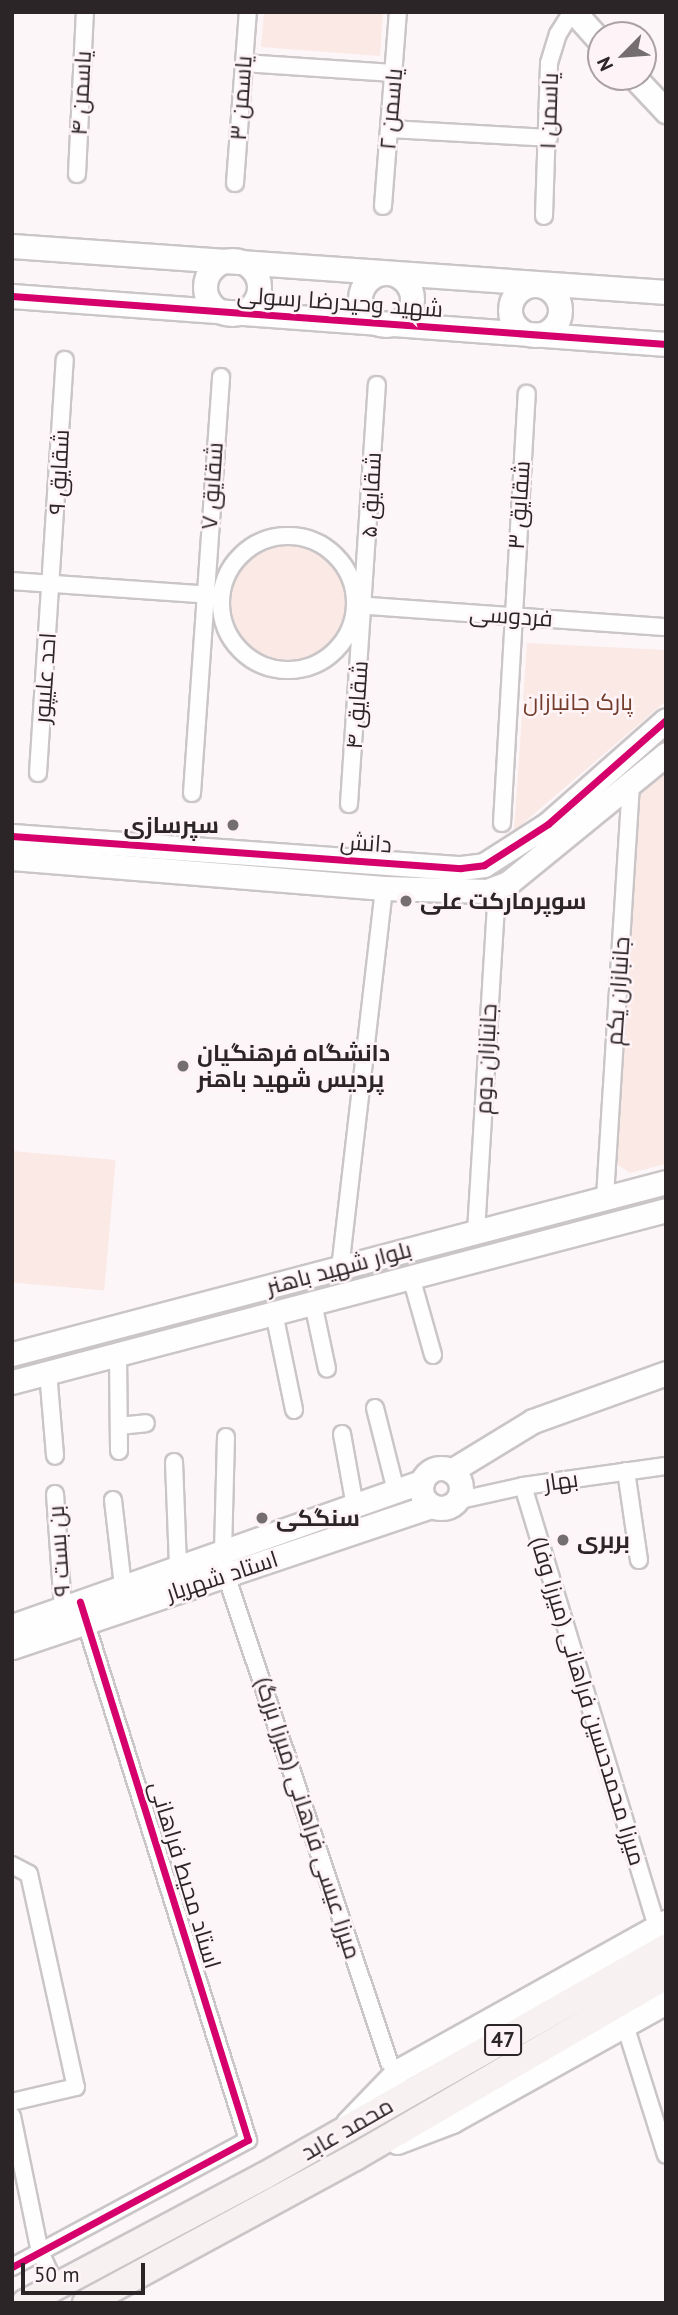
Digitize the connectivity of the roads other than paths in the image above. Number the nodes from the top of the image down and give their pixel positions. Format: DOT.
graph roads {
  1 [pos="85,12"];
  2 [pos="248,12"];
  3 [pos="398,12"];
  4 [pos="573,12"];
  5 [pos="587,26"];
  6 [pos="244,63"];
  7 [pos="394,73"];
  8 [pos="647,91"];
  9 [pos="666,111"];
  10 [pos="389,129"];
  11 [pos="549,138"];
  12 [pos="77,174"];
  13 [pos="235,183"];
  14 [pos="383,206"];
  15 [pos="544,216"];
  16 [pos="12,246"];
  17 [pos="234,261"];
  18 [pos="385,273"];
  19 [pos="537,285"];
  20 [pos="666,292"];
  21 [pos="12,296"];
  22 [pos="226,314"];
  23 [pos="382,325"];
  24 [pos="531,335"];
  25 [pos="666,344"];
  26 [pos="65,360"];
  27 [pos="220,377"];
  28 [pos="377,385"];
  29 [pos="527,394"];
  30 [pos="12,580"];
  31 [pos="53,583"];
  32 [pos="204,595"];
  33 [pos="221,596"];
  34 [pos="360,605"];
  35 [pos="512,616"];
  36 [pos="666,627"];
  37 [pos="666,720"];
  38 [pos="666,754"];
  39 [pos="38,773"];
  40 [pos="631,784"];
  41 [pos="192,793"];
  42 [pos="349,804"];
  43 [pos="502,823"];
  44 [pos="12,836"];
  45 [pos="12,858"];
  46 [pos="497,887"];
  47 [pos="384,888"];
  48 [pos="666,1182"];
  49 [pos="605,1197"];
  50 [pos="666,1210"];
  51 [pos="476,1232"];
  52 [pos="340,1269"];
  53 [pos="411,1277"];
  54 [pos="313,1303"];
  55 [pos="274,1313"];
  56 [pos="12,1354"];
  57 [pos="118,1354"];
  58 [pos="433,1355"];
  59 [pos="327,1369"];
  60 [pos="48,1372"];
  61 [pos="666,1373"];
  62 [pos="12,1382"];
  63 [pos="376,1408"];
  64 [pos="294,1410"];
  65 [pos="146,1423"];
  66 [pos="119,1426"];
  67 [pos="342,1434"];
  68 [pos="226,1437"];
  69 [pos="119,1451"];
  70 [pos="55,1456"];
  71 [pos="174,1462"];
  72 [pos="666,1465"];
  73 [pos="451,1471"];
  74 [pos="626,1471"];
  75 [pos="422,1482"];
  76 [pos="523,1486"];
  77 [pos="396,1491"];
  78 [pos="55,1494"];
  79 [pos="113,1500"];
  80 [pos="456,1501"];
  81 [pos="355,1506"];
  82 [pos="431,1506"];
  83 [pos="639,1560"];
  84 [pos="225,1564"];
  85 [pos="178,1568"];
  86 [pos="123,1587"];
  87 [pos="76,1611"];
  88 [pos="12,1626"];
  89 [pos="12,1647"];
  90 [pos="12,1865"];
  91 [pos="660,1919"];
  92 [pos="666,1948"];
  93 [pos="666,1976"];
  94 [pos="666,2002"];
  95 [pos="625,2025"];
  96 [pos="389,2062"];
  97 [pos="12,2102"];
  98 [pos="12,2116"];
  99 [pos="340,2133"];
  100 [pos="666,2155"];
  101 [pos="355,2157"];
  102 [pos="264,2176"];
  103 [pos="278,2200"];
  104 [pos="40,2252"];
  105 [pos="12,2267"];
  106 [pos="57,2287"];
  107 [pos="25,2303"];
  108 [pos="86,2303"];
  1 -- 12 [label="street, یاسمن ۴"];
  2 -- 6 [label="street, یاسمن ۳"];
  3 -- 7 [label="street, یاسمن ۲"];
  4 -- 5 [label="street"];
  4 -- 11 [label="street, یاسمن ۱"];
  6 -- 7 [label="street"];
  6 -- 13 [label="street, یاسمن ۳"];
  7 -- 10 [label="street, یاسمن ۲"];
  8 -- 9 [label="street"];
  10 -- 11 [label="street"];
  10 -- 14 [label="street, یاسمن ۲"];
  11 -- 15 [label="street, یاسمن ۱"];
  16 -- 17 [label="street, شهید وحیدرضا رسولی"];
  17 -- 18 [label="street, شهید وحیدرضا رسولی"];
  17 -- 22 [label="street"];
  17 -- 22 [label="street"];
  18 -- 19 [label="street, شهید وحیدرضا رسولی"];
  18 -- 23 [label="street"];
  18 -- 23 [label="street"];
  19 -- 20 [label="street, شهید وحیدرضا رسولی"];
  19 -- 24 [label="street"];
  19 -- 24 [label="street"];
  21 -- 22 [label="street, شهید وحیدرضا رسولی"];
  22 -- 23 [label="street, شهید وحیدرضا رسولی"];
  23 -- 24 [label="street, شهید وحیدرضا رسولی"];
  24 -- 25 [label="street, شهید وحیدرضا رسولی"];
  26 -- 31 [label="street, شقایق ۹"];
  27 -- 32 [label="street, شقایق ۷"];
  28 -- 34 [label="street, شقایق ۵"];
  29 -- 35 [label="street, شقایق ۳"];
  30 -- 31 [label="street"];
  31 -- 32 [label="street"];
  31 -- 39 [label="street, احد علیپور"];
  32 -- 33 [label="street"];
  32 -- 41 [label="street, شقایق ۷"];
  33 -- 34 [label="street"];
  33 -- 34 [label="street"];
  34 -- 35 [label="street, فردوسی"];
  34 -- 42 [label="street, شقایق ۴"];
  35 -- 36 [label="street, فردوسی"];
  35 -- 43 [label="street, شقایق ۳"];
  37 -- 44 [label="street, دانش"];
  38 -- 40 [label="street, دانش"];
  40 -- 46 [label="street, دانش"];
  40 -- 49 [label="street, جانبازان یکم"];
  45 -- 47 [label="street, دانش"];
  46 -- 47 [label="street, دانش"];
  46 -- 51 [label="street, جانبازان دوم"];
  47 -- 52 [label="street"];
  48 -- 49 [label="street, بلوار شهید باهنر"];
  49 -- 51 [label="street, بلوار شهید باهنر"];
  50 -- 53 [label="street, بلوار شهید باهنر"];
  51 -- 52 [label="street, بلوار شهید باهنر"];
  52 -- 56 [label="street, بلوار شهید باهنر"];
  53 -- 54 [label="street, بلوار شهید باهنر"];
  53 -- 58 [label="street"];
  54 -- 55 [label="street, بلوار شهید باهنر"];
  54 -- 59 [label="street"];
  55 -- 57 [label="street, بلوار شهید باهنر"];
  55 -- 64 [label="street"];
  57 -- 60 [label="street, بلوار شهید باهنر"];
  57 -- 66 [label="street"];
  60 -- 62 [label="street, بلوار شهید باهنر"];
  60 -- 70 [label="street"];
  61 -- 73 [label="street"];
  63 -- 77 [label="street"];
  65 -- 66 [label="street"];
  66 -- 69 [label="street"];
  67 -- 81 [label="street"];
  68 -- 84 [label="street, میرزا عیسی فراهانی (میرزا بزرگ)"];
  71 -- 85 [label="street"];
  72 -- 74 [label="street, بهار"];
  73 -- 75 [label="street"];
  73 -- 80 [label="street"];
  74 -- 76 [label="street, بهار"];
  74 -- 83 [label="street"];
  75 -- 77 [label="street, استاد شهریار"];
  75 -- 82 [label="street"];
  76 -- 80 [label="street, بهار"];
  76 -- 91 [label="street, میرزا محمدحسین فراهانی (میرزا وفا)"];
  77 -- 81 [label="street, استاد شهریار"];
  78 -- 87 [label="street, بن بست ۹"];
  79 -- 86 [label="street"];
  80 -- 82 [label="street"];
  81 -- 84 [label="street, استاد شهریار"];
  82 -- 84 [label="street, استاد شهریار"];
  84 -- 85 [label="street, استاد شهریار"];
  84 -- 87 [label="street, استاد شهریار"];
  84 -- 96 [label="street, میرزا عیسی فراهانی (میرزا بزرگ)"];
  85 -- 86 [label="street, استاد شهریار"];
  86 -- 87 [label="street, استاد شهریار"];
  87 -- 88 [label="street, استاد شهریار"];
  87 -- 89 [label="street, استاد شهریار"];
  87 -- 104 [label="street, استاد محیط فراهانی"];
  90 -- 97 [label="street"];
  91 -- 99 [label="street"];
  92 -- 99 [label="main road, محمد عابد / 47"];
  93 -- 101 [label="main road, محمد عابد / 47"];
  94 -- 95 [label="street"];
  95 -- 100 [label="street"];
  95 -- 101 [label="street"];
  98 -- 104 [label="street"];
  99 -- 102 [label="main road, محمد عابد / 47"];
  101 -- 103 [label="main road, محمد عابد / 47"];
  102 -- 103 [label="main road"];
  102 -- 106 [label="main road, محمد عابد / 47"];
  103 -- 108 [label="main road, محمد عابد / 47"];
  104 -- 105 [label="street"];
  104 -- 106 [label="street"];
  106 -- 107 [label="main road, محمد عابد / 47"];
}
